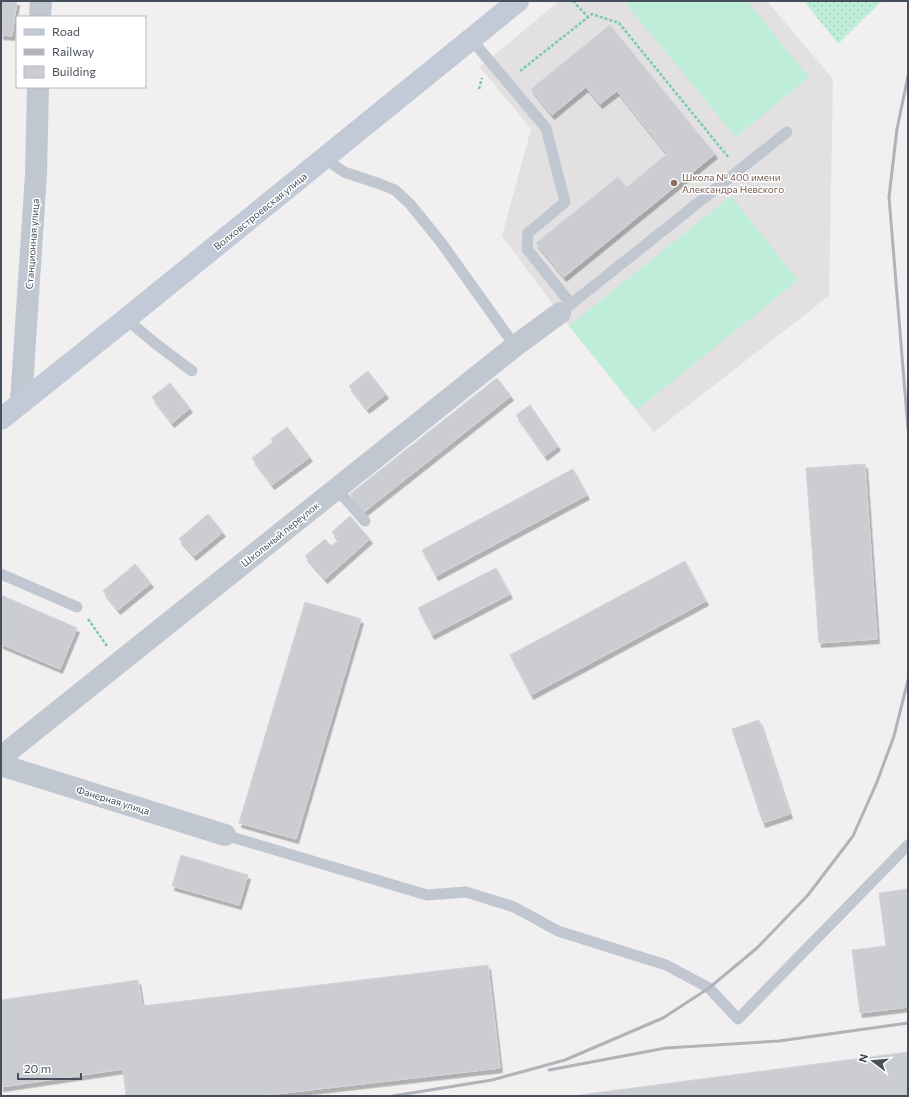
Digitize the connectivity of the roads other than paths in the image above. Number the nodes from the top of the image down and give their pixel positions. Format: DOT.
graph roads {
  1 [pos="40,1"];
  2 [pos="518,1"];
  3 [pos="40,16"];
  4 [pos="471,39"];
  5 [pos="38,88"];
  6 [pos="787,132"];
  7 [pos="327,156"];
  8 [pos="566,308"];
  9 [pos="126,318"];
  10 [pos="515,346"];
  11 [pos="192,371"];
  12 [pos="21,402"];
  13 [pos="1,419"];
  14 [pos="336,488"];
  15 [pos="365,521"];
  16 [pos="1,574"];
  17 [pos="77,607"];
  18 [pos="1,756"];
  19 [pos="1,765"];
  20 [pos="225,835"];
  21 [pos="908,845"];
  1 -- 3 [label="street"];
  2 -- 4 [label="street, Волховстроевская улица"];
  4 -- 7 [label="street, Волховстроевская улица"];
  4 -- 8 [label="lane"];
  5 -- 12 [label="street, Станционная улица"];
  6 -- 8 [label="lane"];
  7 -- 9 [label="street, Волховстроевская улица"];
  7 -- 10 [label="lane"];
  8 -- 10 [label="street, Школьный переулок"];
  9 -- 11 [label="lane"];
  9 -- 12 [label="street, Волховстроевская улица"];
  10 -- 14 [label="street, Школьный переулок"];
  12 -- 13 [label="street, Волховстроевская улица"];
  14 -- 15 [label="lane"];
  14 -- 18 [label="street, Школьный переулок"];
  16 -- 17 [label="lane"];
  19 -- 20 [label="street, Фанерная улица"];
  20 -- 21 [label="lane"];
}
